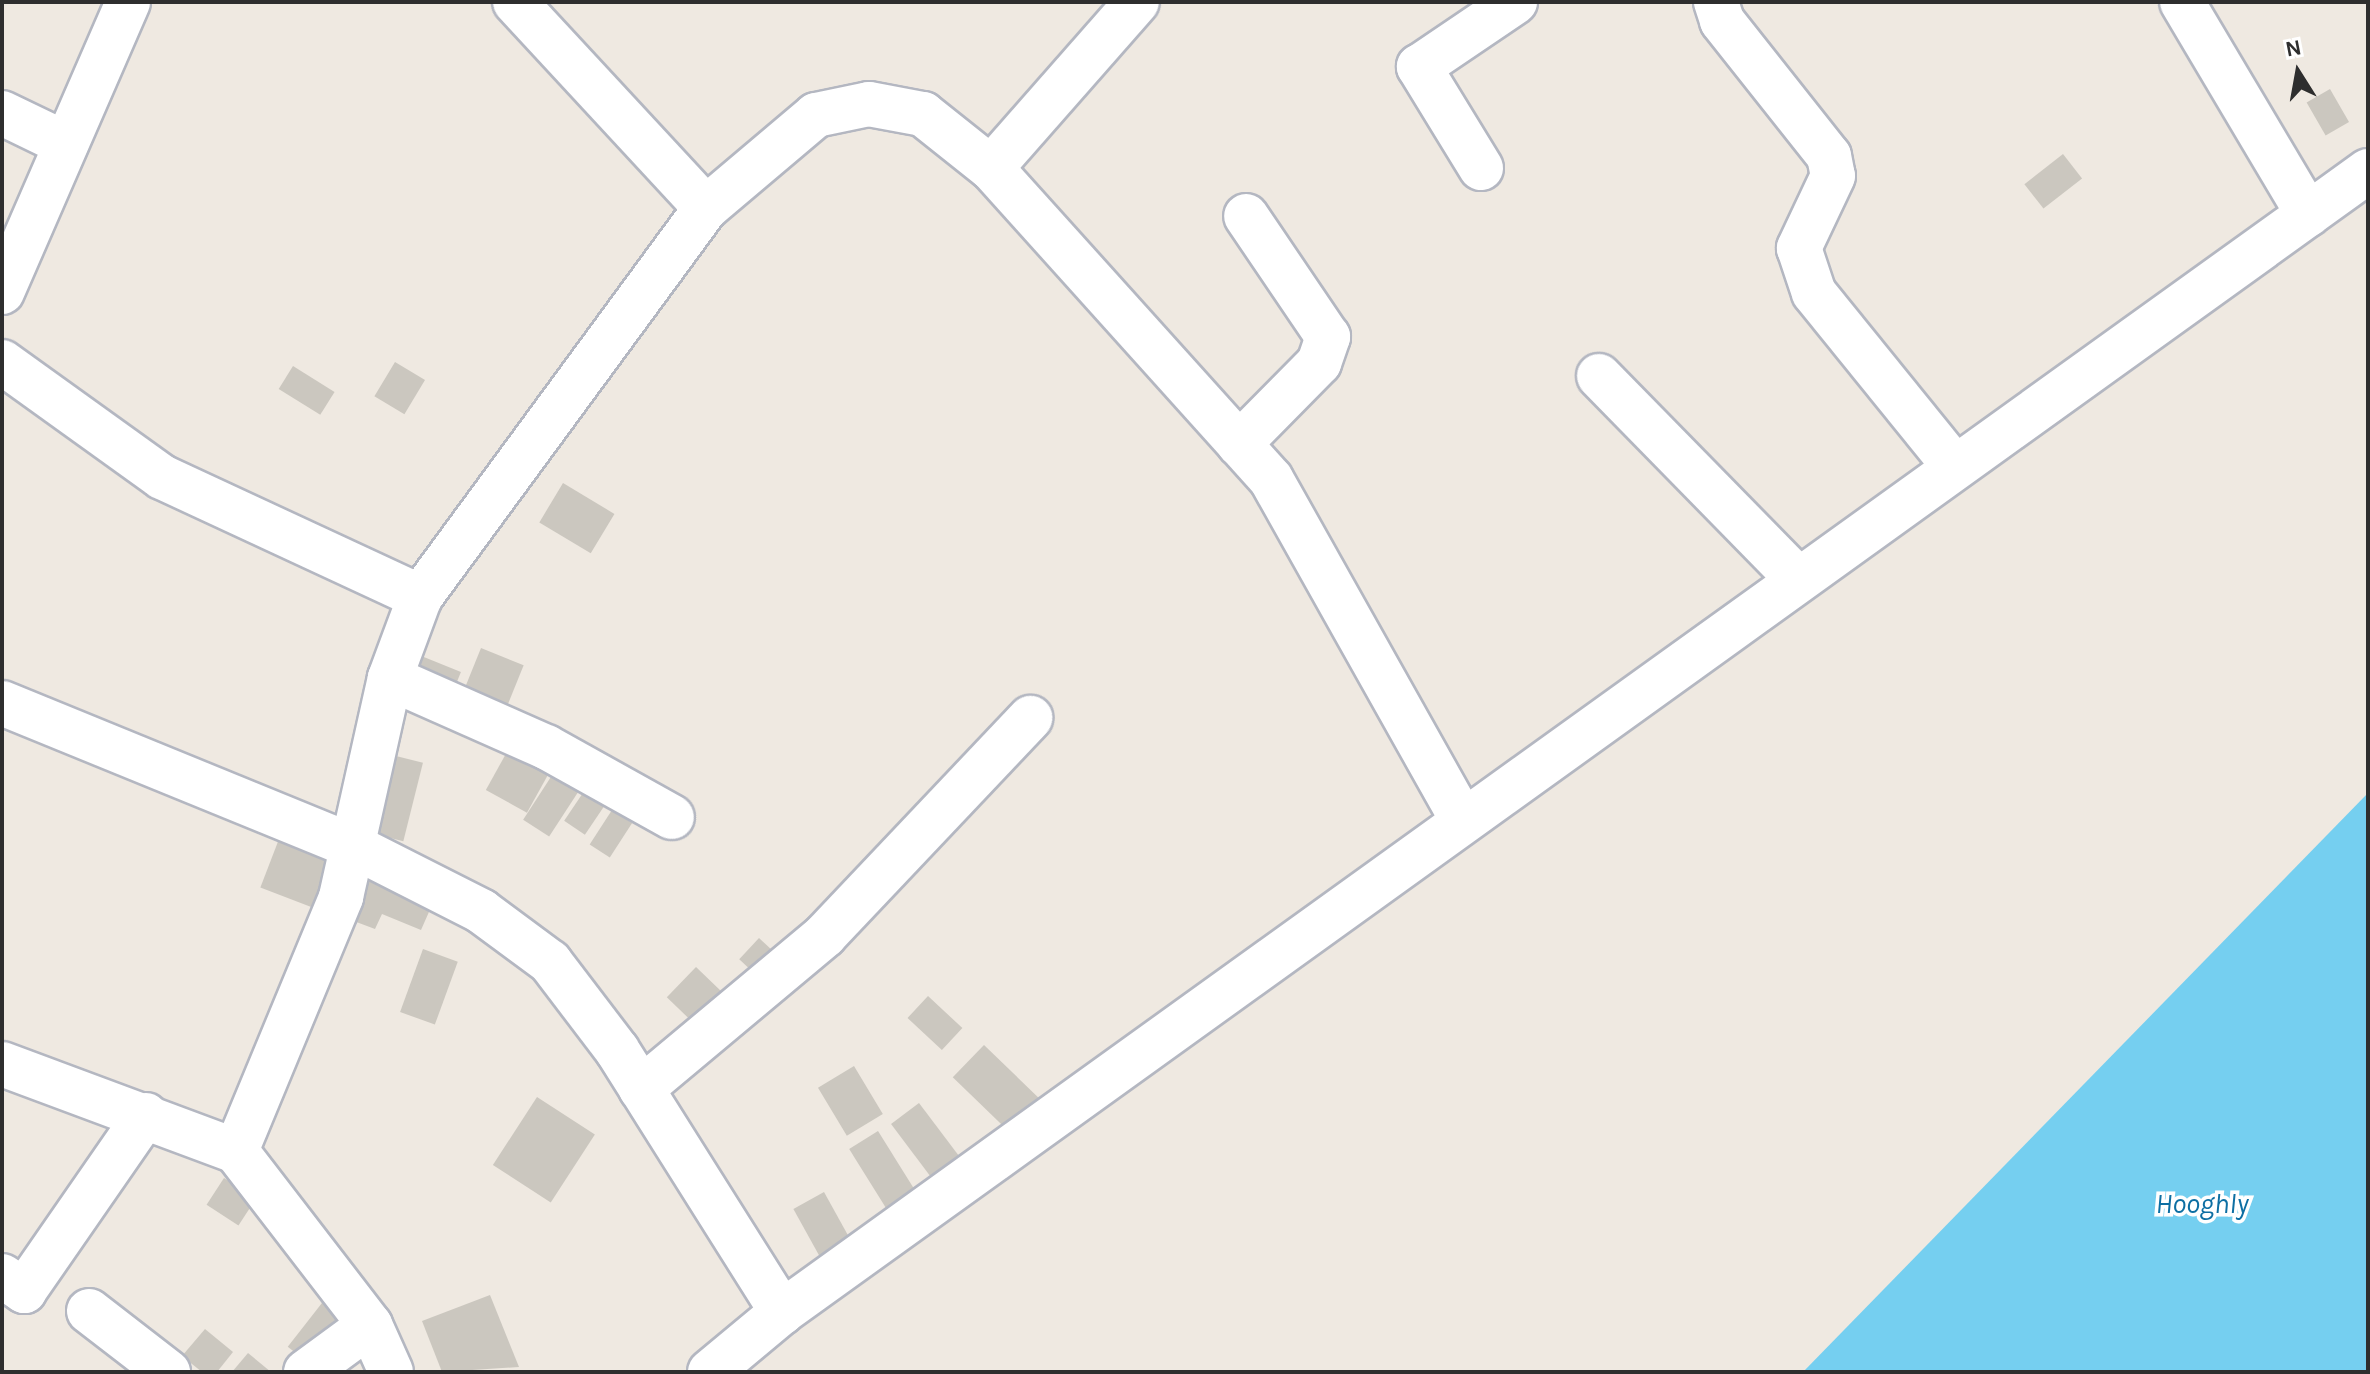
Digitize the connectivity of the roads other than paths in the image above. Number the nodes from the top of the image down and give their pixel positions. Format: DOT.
graph roads {
  1 [pos="128,2"];
  2 [pos="515,2"];
  3 [pos="1137,2"];
  4 [pos="1515,2"];
  5 [pos="1716,2"];
  6 [pos="2182,2"];
  7 [pos="2,113"];
  8 [pos="66,144"];
  9 [pos="991,168"];
  10 [pos="1481,168"];
  11 [pos="2368,171"];
  12 [pos="706,208"];
  13 [pos="2308,214"];
  14 [pos="1246,216"];
  15 [pos="2,292"];
  16 [pos="2,362"];
  17 [pos="1599,376"];
  18 [pos="1239,444"];
  19 [pos="1954,466"];
  20 [pos="1796,577"];
  21 [pos="420,597"];
  22 [pos="390,678"];
  23 [pos="2,703"];
  24 [pos="1030,718"];
  25 [pos="672,817"];
  26 [pos="1462,819"];
  27 [pos="353,846"];
  28 [pos="2,1064"];
  29 [pos="641,1089"];
  30 [pos="146,1115"];
  31 [pos="236,1151"];
  32 [pos="2,1276"];
  33 [pos="89,1311"];
  34 [pos="782,1312"];
  35 [pos="370,1325"];
  36 [pos="168,1372"];
  37 [pos="306,1372"];
  38 [pos="391,1372"];
  39 [pos="710,1372"];
  1 -- 8 [label="street"];
  2 -- 12 [label="street"];
  3 -- 9 [label="street"];
  4 -- 10 [label="street"];
  5 -- 19 [label="street"];
  6 -- 13 [label="street"];
  7 -- 8 [label="street"];
  8 -- 15 [label="street"];
  9 -- 12 [label="street"];
  9 -- 18 [label="street"];
  11 -- 13 [label="street"];
  12 -- 21 [label="street"];
  13 -- 19 [label="street"];
  14 -- 18 [label="street"];
  16 -- 21 [label="street"];
  17 -- 20 [label="street"];
  18 -- 26 [label="street"];
  19 -- 20 [label="street"];
  20 -- 26 [label="street"];
  21 -- 22 [label="street"];
  22 -- 25 [label="street"];
  22 -- 27 [label="street"];
  23 -- 27 [label="street"];
  24 -- 29 [label="street"];
  26 -- 34 [label="street"];
  27 -- 29 [label="street"];
  27 -- 31 [label="street"];
  28 -- 30 [label="street"];
  29 -- 34 [label="street"];
  30 -- 31 [label="street"];
  30 -- 32 [label="street"];
  31 -- 35 [label="street"];
  33 -- 36 [label="street"];
  34 -- 39 [label="street"];
  35 -- 37 [label="street"];
  35 -- 38 [label="street"];
}
